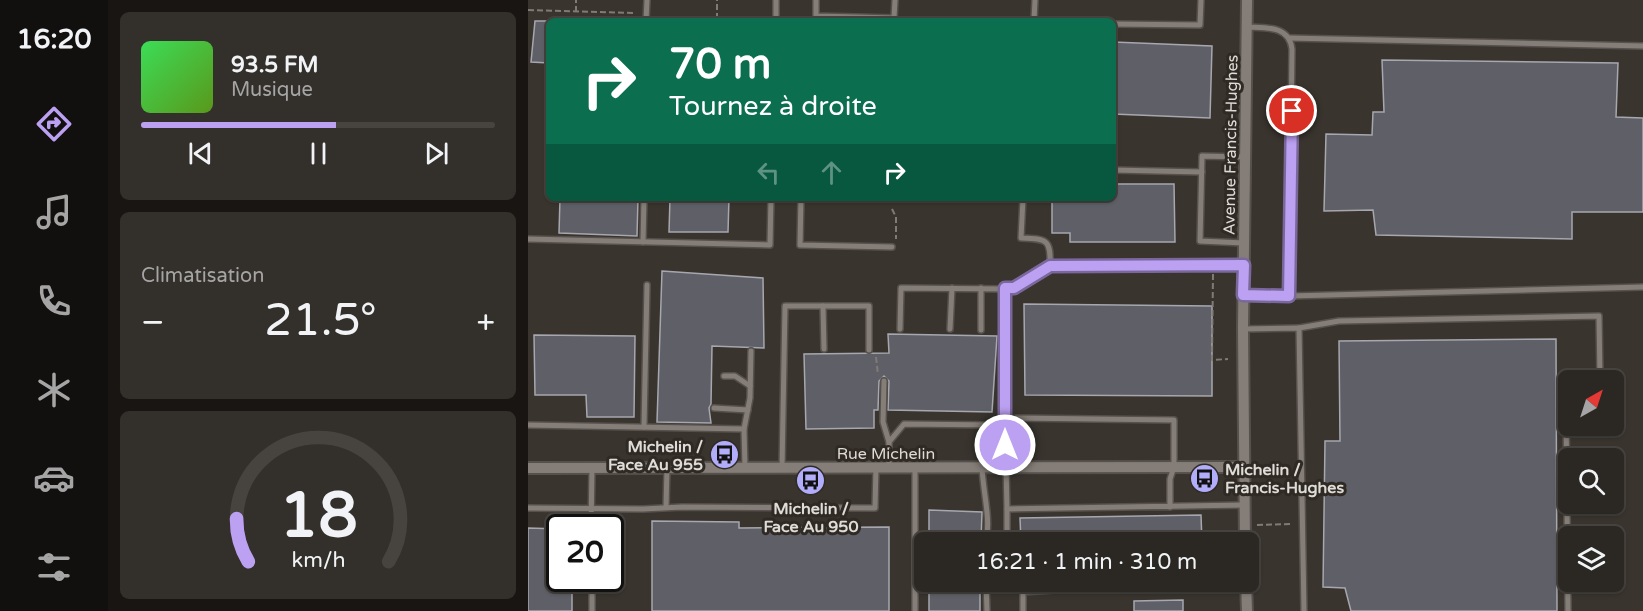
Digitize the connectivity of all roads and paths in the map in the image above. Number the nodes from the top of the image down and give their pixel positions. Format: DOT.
graph roads {
  1 [pos="576,0"];
  2 [pos="646,0"];
  3 [pos="717,0"];
  4 [pos="776,0"];
  5 [pos="816,0"];
  6 [pos="895,0"];
  7 [pos="1035,0"];
  8 [pos="1201,0"];
  9 [pos="1247,0"];
  10 [pos="528,10"];
  11 [pos="576,12"];
  12 [pos="640,13"];
  13 [pos="646,18"];
  14 [pos="717,18"];
  15 [pos="776,18"];
  16 [pos="814,18"];
  17 [pos="894,18"];
  18 [pos="1034,18"];
  19 [pos="1116,24"];
  20 [pos="1247,27"];
  21 [pos="1289,38"];
  22 [pos="1643,46"];
  23 [pos="1245,157"];
  24 [pos="1116,171"];
  25 [pos="1202,172"];
  26 [pos="644,201"];
  27 [pos="771,201"];
  28 [pos="801,201"];
  29 [pos="1023,201"];
  30 [pos="892,209"];
  31 [pos="528,239"];
  32 [pos="643,242"];
  33 [pos="1244,243"];
  34 [pos="892,247"];
  35 [pos="1214,265"];
  36 [pos="1244,265"];
  37 [pos="1050,266"];
  38 [pos="647,285"];
  39 [pos="1643,287"];
  40 [pos="952,288"];
  41 [pos="981,288"];
  42 [pos="1005,288"];
  43 [pos="1243,295"];
  44 [pos="1289,296"];
  45 [pos="824,306"];
  46 [pos="1299,328"];
  47 [pos="900,329"];
  48 [pos="950,329"];
  49 [pos="1243,329"];
  50 [pos="981,330"];
  51 [pos="869,347"];
  52 [pos="824,350"];
  53 [pos="751,351"];
  54 [pos="1228,359"];
  55 [pos="1600,370"];
  56 [pos="724,376"];
  57 [pos="884,381"];
  58 [pos="750,386"];
  59 [pos="714,408"];
  60 [pos="748,410"];
  61 [pos="1005,422"];
  62 [pos="528,425"];
  63 [pos="644,427"];
  64 [pos="744,429"];
  65 [pos="1566,436"];
  66 [pos="889,442"];
  67 [pos="888,467"];
  68 [pos="982,467"];
  69 [pos="1005,467"];
  70 [pos="1174,467"];
  71 [pos="1243,467"];
  72 [pos="528,468"];
  73 [pos="592,468"];
  74 [pos="667,468"];
  75 [pos="746,468"];
  76 [pos="782,468"];
  77 [pos="876,468"];
  78 [pos="915,468"];
  79 [pos="1244,505"];
  80 [pos="666,507"];
  81 [pos="1170,507"];
  82 [pos="528,508"];
  83 [pos="591,509"];
  84 [pos="1006,509"];
  85 [pos="591,514"];
  86 [pos="1290,524"];
  87 [pos="1256,525"];
  88 [pos="989,532"];
  89 [pos="1007,532"];
  90 [pos="1245,532"];
  91 [pos="592,592"];
  92 [pos="986,592"];
  93 [pos="1023,592"];
  94 [pos="1246,592"];
  95 [pos="592,611"];
  96 [pos="915,611"];
  97 [pos="987,611"];
  98 [pos="1023,611"];
  99 [pos="1247,611"];
  100 [pos="1304,611"];
  101 [pos="1568,611"];
  1 -- 11 [label="path"];
  2 -- 13 [label="lane"];
  3 -- 14 [label="path"];
  4 -- 15 [label="lane"];
  5 -- 16 [label="lane"];
  6 -- 17 [label="lane"];
  7 -- 18 [label="lane"];
  8 -- 19 [label="lane"];
  9 -- 20 [label="street, Avenue Francis-Hughes"];
  10 -- 11 [label="path"];
  11 -- 12 [label="path"];
  20 -- 21 [label="lane"];
  20 -- 23 [label="street, Avenue Francis-Hughes"];
  21 -- 22 [label="lane"];
  21 -- 44 [label="lane"];
  23 -- 25 [label="lane"];
  23 -- 33 [label="street, Avenue Francis-Hughes"];
  24 -- 25 [label="lane"];
  25 -- 33 [label="lane"];
  26 -- 32 [label="lane"];
  27 -- 32 [label="lane"];
  28 -- 34 [label="lane"];
  29 -- 37 [label="lane"];
  30 -- 34 [label="path"];
  31 -- 32 [label="lane"];
  33 -- 36 [label="street, Avenue Francis-Hughes"];
  35 -- 36 [label="lane"];
  35 -- 37 [label="lane"];
  35 -- 54 [label="path"];
  36 -- 43 [label="street, Avenue Francis-Hughes"];
  37 -- 42 [label="lane"];
  38 -- 63 [label="lane"];
  39 -- 44 [label="lane"];
  40 -- 41 [label="lane"];
  40 -- 47 [label="lane"];
  40 -- 48 [label="lane"];
  41 -- 42 [label="lane"];
  41 -- 50 [label="lane"];
  42 -- 61 [label="lane"];
  43 -- 44 [label="lane"];
  43 -- 49 [label="street, Avenue Francis-Hughes"];
  45 -- 51 [label="lane"];
  45 -- 52 [label="lane"];
  45 -- 76 [label="lane"];
  46 -- 49 [label="lane"];
  46 -- 55 [label="lane"];
  46 -- 100 [label="lane"];
  49 -- 71 [label="street, Avenue Francis-Hughes"];
  51 -- 57 [label="path"];
  53 -- 58 [label="lane"];
  56 -- 58 [label="lane"];
  57 -- 66 [label="lane"];
  58 -- 60 [label="lane"];
  59 -- 60 [label="lane"];
  60 -- 64 [label="lane"];
  61 -- 66 [label="lane"];
  61 -- 69 [label="lane"];
  61 -- 70 [label="lane"];
  62 -- 63 [label="lane"];
  63 -- 64 [label="lane"];
  64 -- 75 [label="lane"];
  65 -- 101 [label="lane"];
  66 -- 67 [label="lane"];
  67 -- 77 [label="street, Rue Michelin"];
  67 -- 78 [label="street, Rue Michelin"];
  68 -- 69 [label="street, Rue Michelin"];
  68 -- 78 [label="street, Rue Michelin"];
  68 -- 88 [label="lane"];
  69 -- 70 [label="street, Rue Michelin"];
  69 -- 84 [label="lane"];
  70 -- 71 [label="street, Rue Michelin"];
  70 -- 81 [label="lane"];
  71 -- 79 [label="street, Avenue Francis-Hughes"];
  72 -- 73 [label="street, Rue Michelin"];
  73 -- 74 [label="street, Rue Michelin"];
  73 -- 83 [label="lane"];
  74 -- 75 [label="street, Rue Michelin"];
  74 -- 80 [label="lane"];
  75 -- 76 [label="street, Rue Michelin"];
  76 -- 77 [label="street, Rue Michelin"];
  77 -- 80 [label="lane"];
  78 -- 96 [label="lane"];
  79 -- 81 [label="lane"];
  79 -- 90 [label="street, Avenue Francis-Hughes"];
  80 -- 83 [label="lane"];
  81 -- 84 [label="lane"];
  82 -- 83 [label="lane"];
  83 -- 85 [label="lane"];
  84 -- 89 [label="lane"];
  86 -- 87 [label="path"];
  91 -- 95 [label="lane"];
  92 -- 97 [label="lane"];
  93 -- 98 [label="lane"];
  94 -- 99 [label="street"];
}
